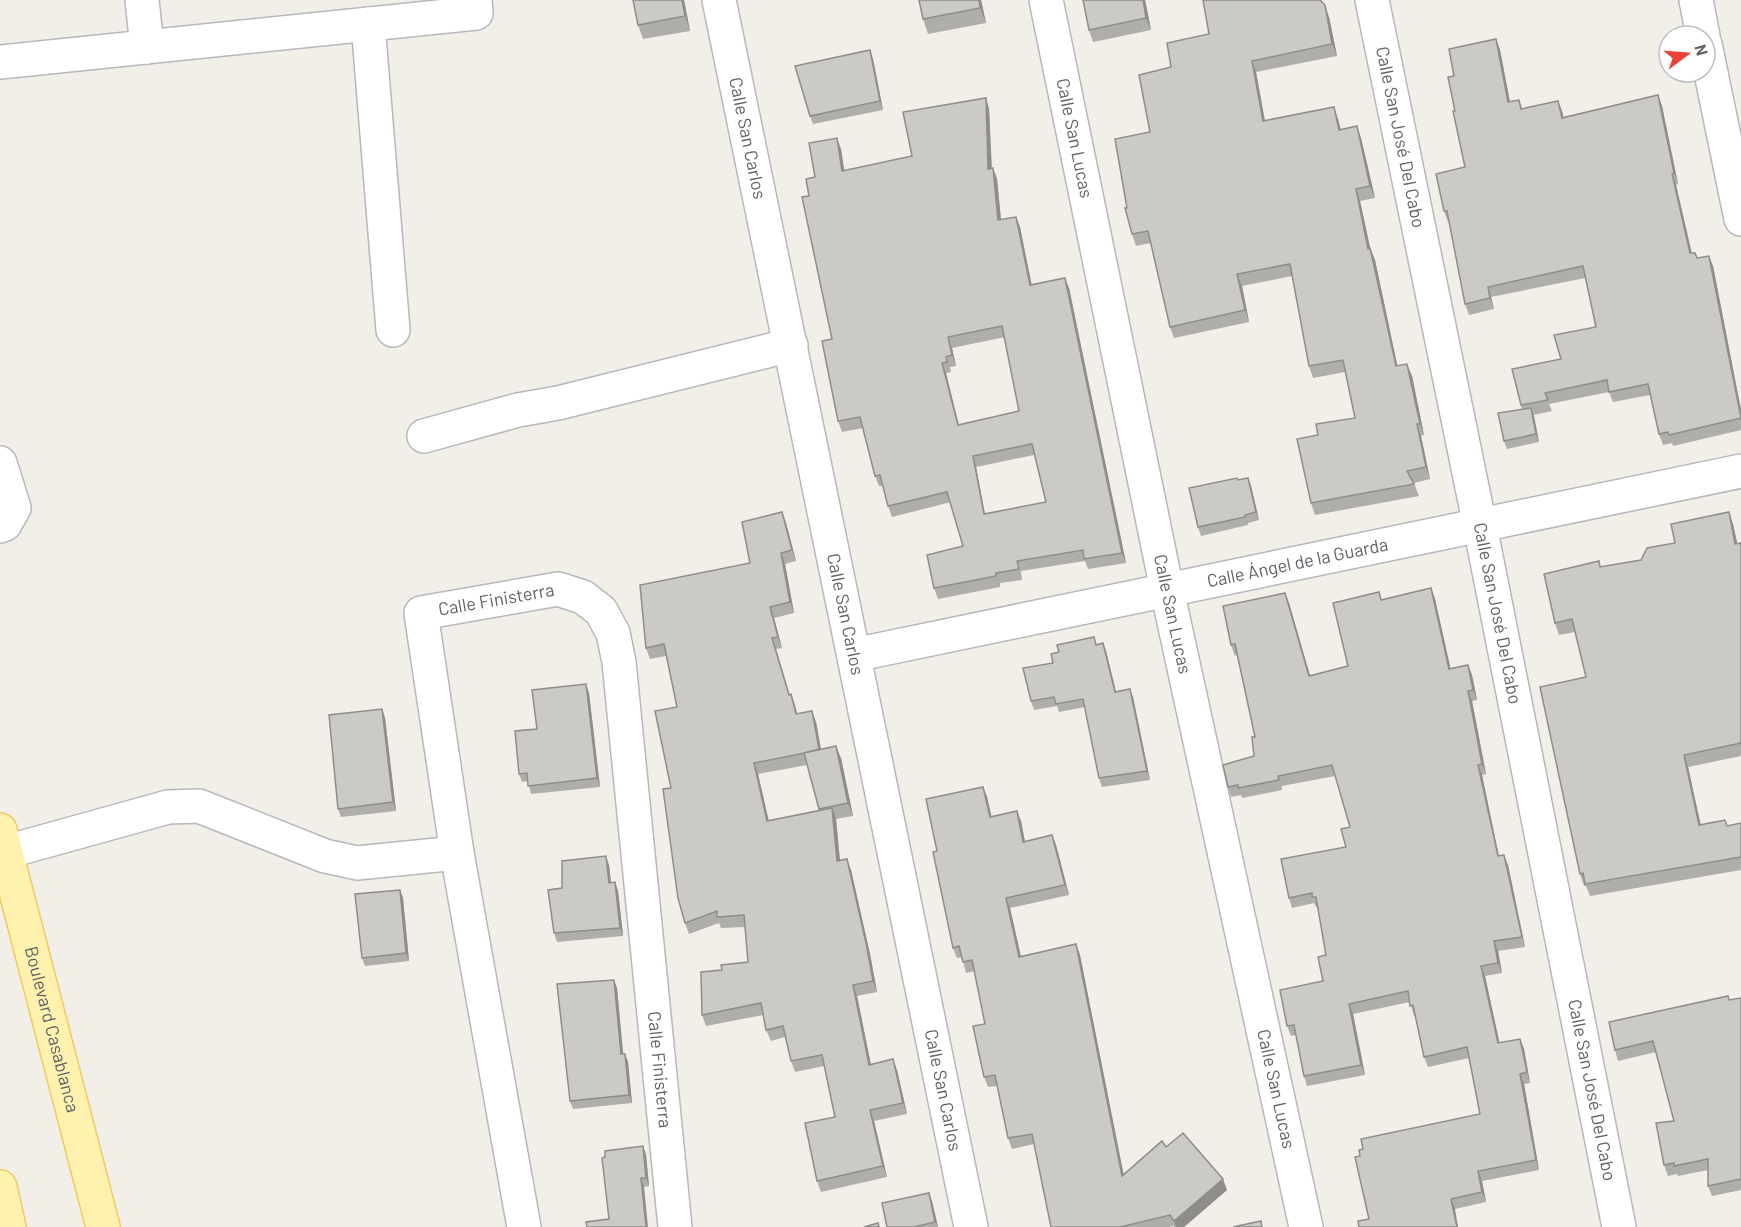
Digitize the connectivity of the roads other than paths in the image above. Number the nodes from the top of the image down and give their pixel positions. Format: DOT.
graph roads {
  1 [pos="142,0"];
  2 [pos="475,0"];
  3 [pos="719,0"];
  4 [pos="1046,0"];
  5 [pos="1372,0"];
  6 [pos="1696,0"];
  7 [pos="368,24"];
  8 [pos="1701,24"];
  9 [pos="147,47"];
  10 [pos="0,62"];
  11 [pos="1713,84"];
  12 [pos="1741,219"];
  13 [pos="393,330"];
  14 [pos="790,345"];
  15 [pos="424,436"];
  16 [pos="0,463"];
  17 [pos="1741,471"];
  18 [pos="0,526"];
  19 [pos="1480,526"];
  20 [pos="1167,590"];
  21 [pos="854,655"];
  22 [pos="3,841"];
  23 [pos="457,853"];
  24 [pos="0,1187"];
  25 [pos="9,1227"];
  26 [pos="103,1227"];
  27 [pos="524,1227"];
  28 [pos="675,1227"];
  29 [pos="971,1227"];
  30 [pos="1306,1227"];
  31 [pos="1618,1227"];
  1 -- 9 [label="street"];
  2 -- 7 [label="street"];
  3 -- 14 [label="street, Calle San Carlos"];
  4 -- 20 [label="street, Calle San Lucas"];
  5 -- 19 [label="street, Calle San José Del Cabo"];
  6 -- 8 [label="street"];
  7 -- 9 [label="street"];
  7 -- 13 [label="street"];
  9 -- 10 [label="street"];
  11 -- 12 [label="street"];
  14 -- 15 [label="street"];
  14 -- 21 [label="street, Calle San Carlos"];
  16 -- 18 [label="street"];
  17 -- 19 [label="street, Calle Ángel de la Guarda"];
  19 -- 20 [label="street, Calle Ángel de la Guarda"];
  19 -- 31 [label="street, Calle San José Del Cabo"];
  20 -- 21 [label="street, Calle Ángel de la Guarda"];
  20 -- 30 [label="street, Calle San Lucas"];
  21 -- 29 [label="street, Calle San Carlos"];
  22 -- 23 [label="street"];
  22 -- 26 [label="main road, Boulevard Casablanca"];
  23 -- 27 [label="street, Calle Finisterra"];
  23 -- 28 [label="street, Calle Finisterra"];
  24 -- 25 [label="main road"];
}
